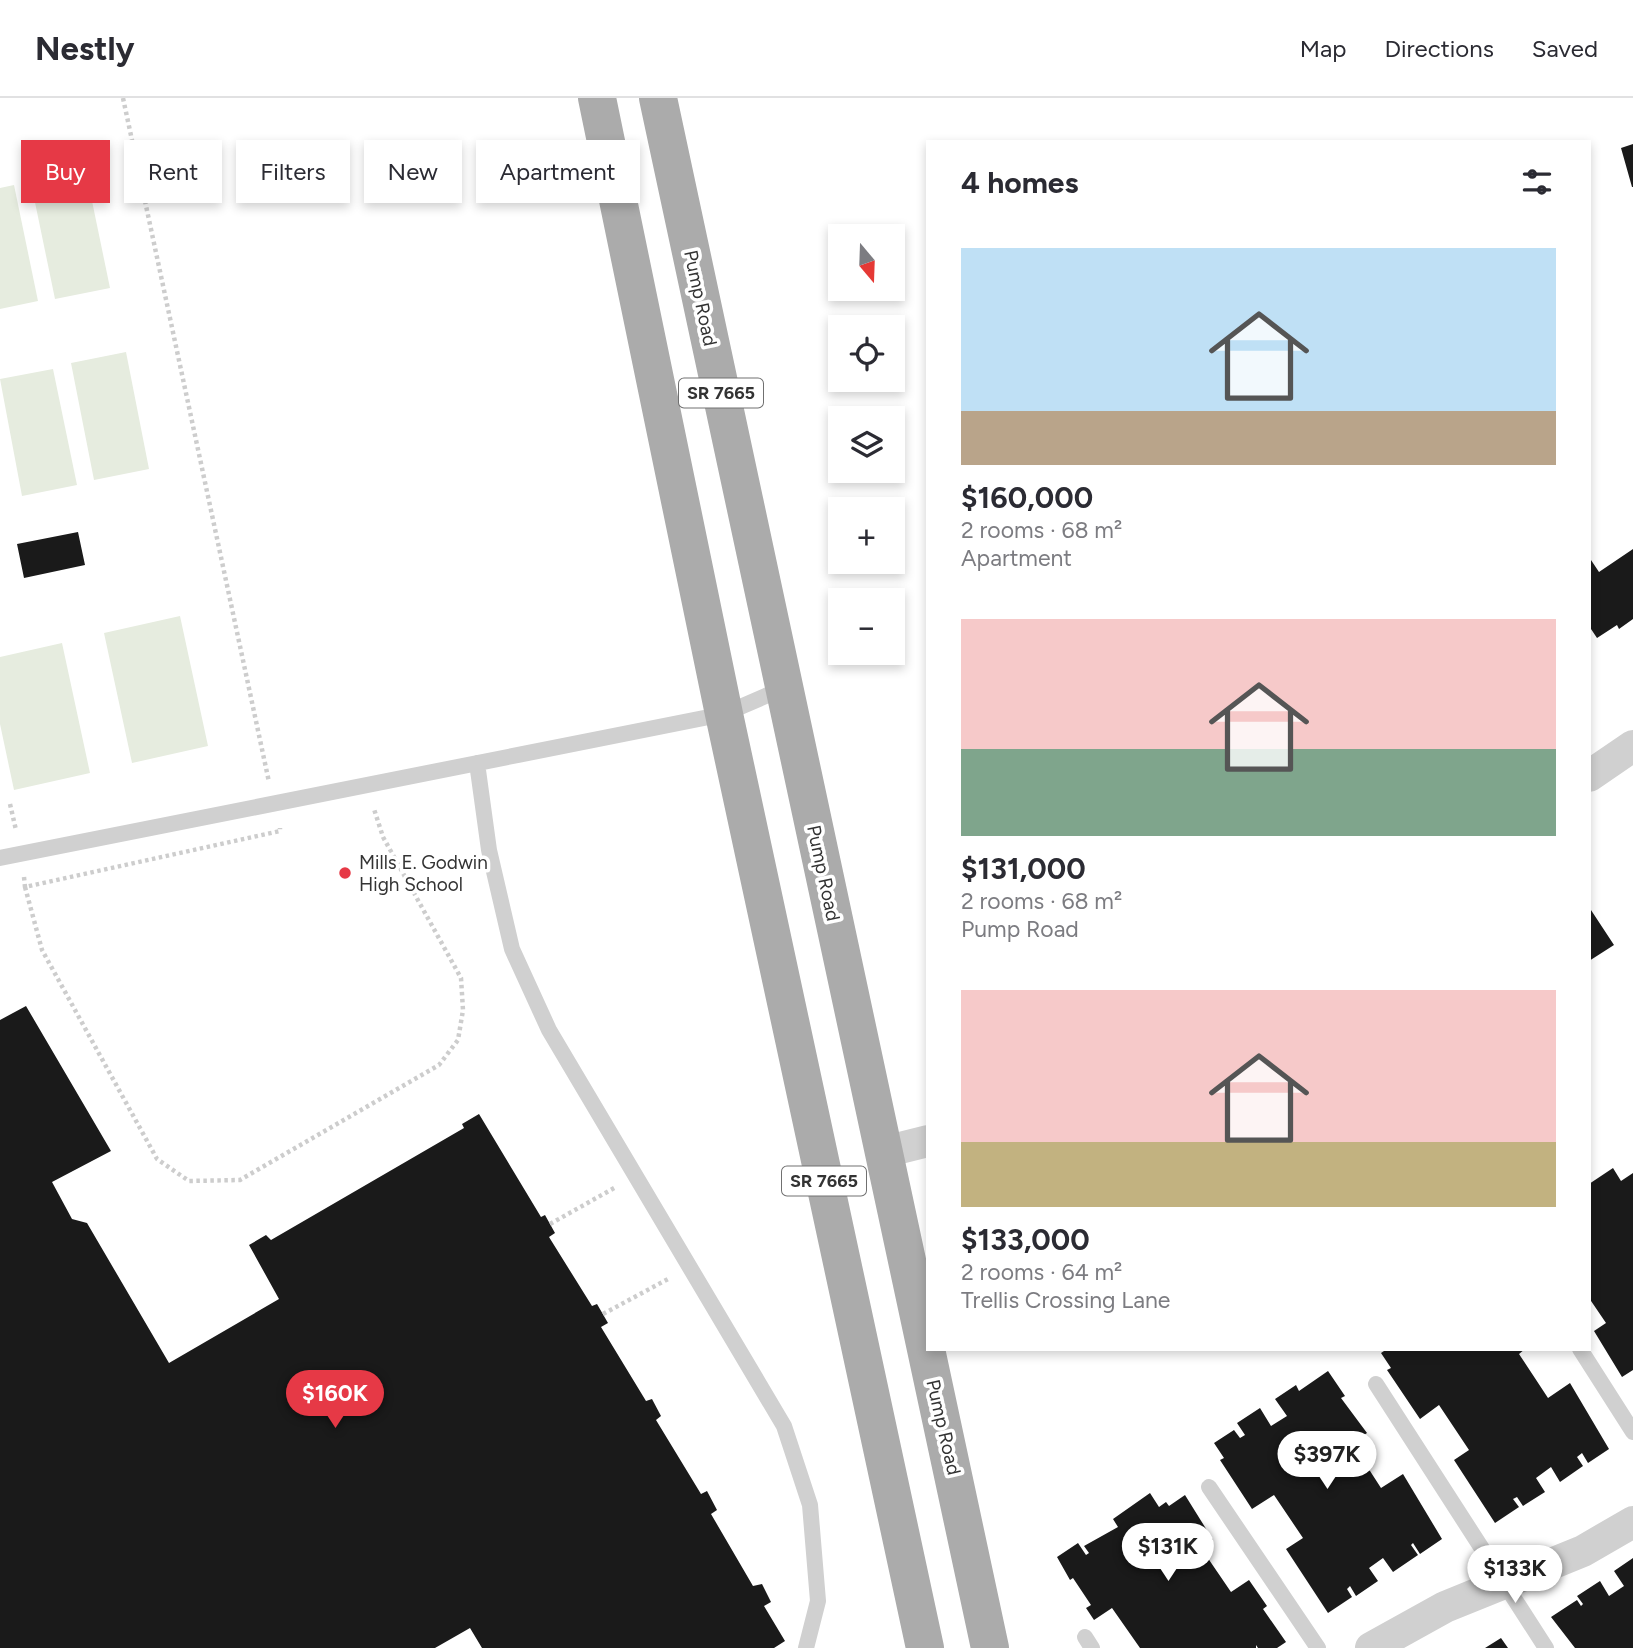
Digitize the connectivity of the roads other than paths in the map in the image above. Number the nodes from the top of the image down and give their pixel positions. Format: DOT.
graph roads {
  1 [pos="597,98"];
  2 [pos="658,98"];
  3 [pos="785,688"];
  4 [pos="724,714"];
  5 [pos="1633,746"];
  6 [pos="477,763"];
  7 [pos="1591,775"];
  8 [pos="0,858"];
  9 [pos="926,1142"];
  10 [pos="884,1152"];
  11 [pos="926,1349"];
  12 [pos="927,1351"];
  13 [pos="1581,1351"];
  14 [pos="1376,1384"];
  15 [pos="1633,1432"];
  16 [pos="1209,1487"];
  17 [pos="1633,1522"];
  18 [pos="1503,1581"];
  19 [pos="806,1648"];
  20 [pos="925,1648"];
  21 [pos="990,1648"];
  22 [pos="1318,1648"];
  23 [pos="1371,1648"];
  24 [pos="1546,1648"];
  1 -- 4 [label="main road, SR 7665"];
  2 -- 3 [label="main road, Pump Road / SR 7665"];
  3 -- 4 [label="lane"];
  3 -- 10 [label="main road, Pump Road / SR 7665"];
  4 -- 6 [label="lane"];
  4 -- 20 [label="main road, SR 7665"];
  5 -- 7 [label="street"];
  6 -- 8 [label="lane"];
  6 -- 19 [label="lane"];
  9 -- 10 [label="street"];
  10 -- 11 [label="main road, Pump Road / SR 7665"];
  12 -- 21 [label="main road, Pump Road / SR 7665"];
  13 -- 15 [label="lane"];
  14 -- 18 [label="lane"];
  16 -- 22 [label="lane"];
  17 -- 18 [label="street"];
  18 -- 23 [label="street"];
  18 -- 24 [label="lane"];
}
